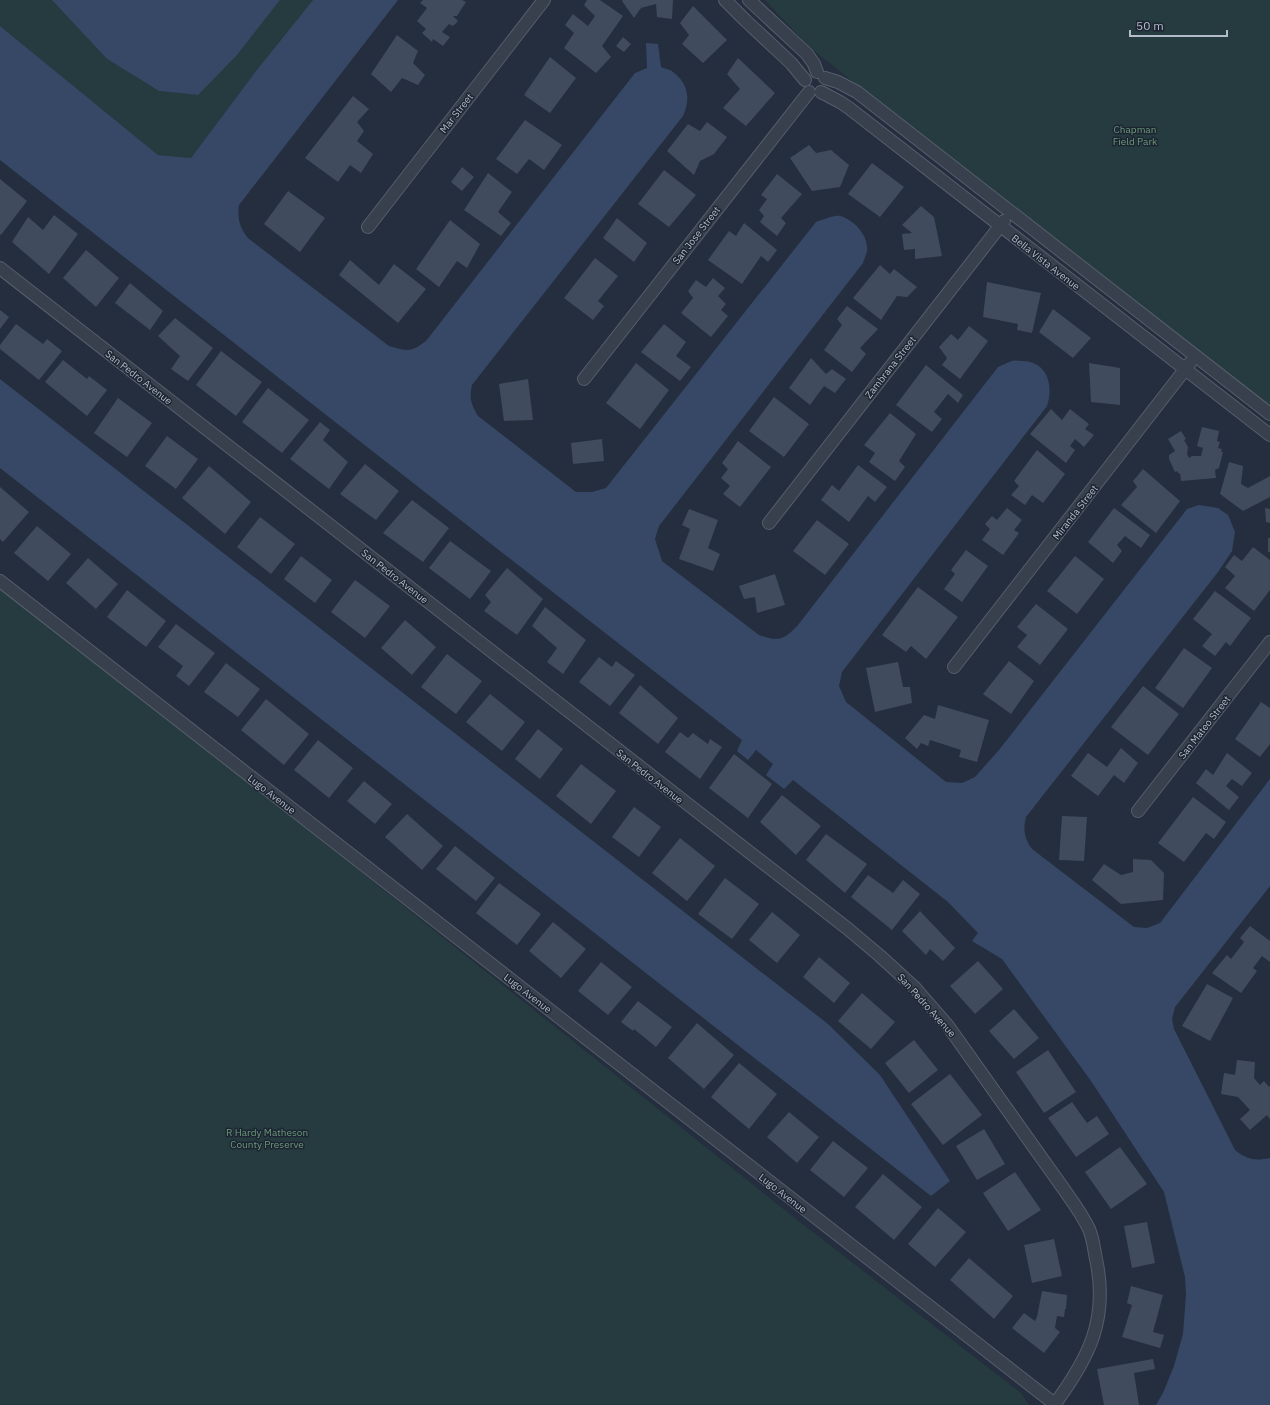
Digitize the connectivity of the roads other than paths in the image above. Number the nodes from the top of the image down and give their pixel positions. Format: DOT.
graph roads {
  1 [pos="544,0"];
  2 [pos="725,0"];
  3 [pos="749,0"];
  4 [pos="821,75"];
  5 [pos="805,80"];
  6 [pos="815,92"];
  7 [pos="1011,212"];
  8 [pos="1000,226"];
  9 [pos="368,227"];
  10 [pos="0,268"];
  11 [pos="1195,356"];
  12 [pos="1185,369"];
  13 [pos="584,379"];
  14 [pos="1270,414"];
  15 [pos="1270,435"];
  16 [pos="769,523"];
  17 [pos="0,581"];
  18 [pos="1270,642"];
  19 [pos="954,667"];
  20 [pos="1138,812"];
  21 [pos="1054,1405"];
  1 -- 9 [label="street, Mar Street"];
  2 -- 5 [label="street"];
  3 -- 4 [label="street"];
  4 -- 5 [label="street"];
  4 -- 6 [label="street"];
  4 -- 7 [label="street, Bella Vista Avenue"];
  5 -- 6 [label="street"];
  6 -- 8 [label="street, Bella Vista Avenue"];
  6 -- 13 [label="street, San Jose Street"];
  7 -- 8 [label="street, Zambrana Street"];
  7 -- 11 [label="street, Bella Vista Avenue"];
  8 -- 12 [label="street, Bella Vista Avenue"];
  8 -- 16 [label="street, Zambrana Street"];
  10 -- 21 [label="street, San Pedro Avenue"];
  11 -- 12 [label="street, Miranda Street"];
  11 -- 14 [label="street, Bella Vista Avenue"];
  12 -- 15 [label="street, Bella Vista Avenue"];
  12 -- 19 [label="street, Miranda Street"];
  17 -- 21 [label="street, Lugo Avenue"];
  18 -- 20 [label="street, San Mateo Street"];
}
